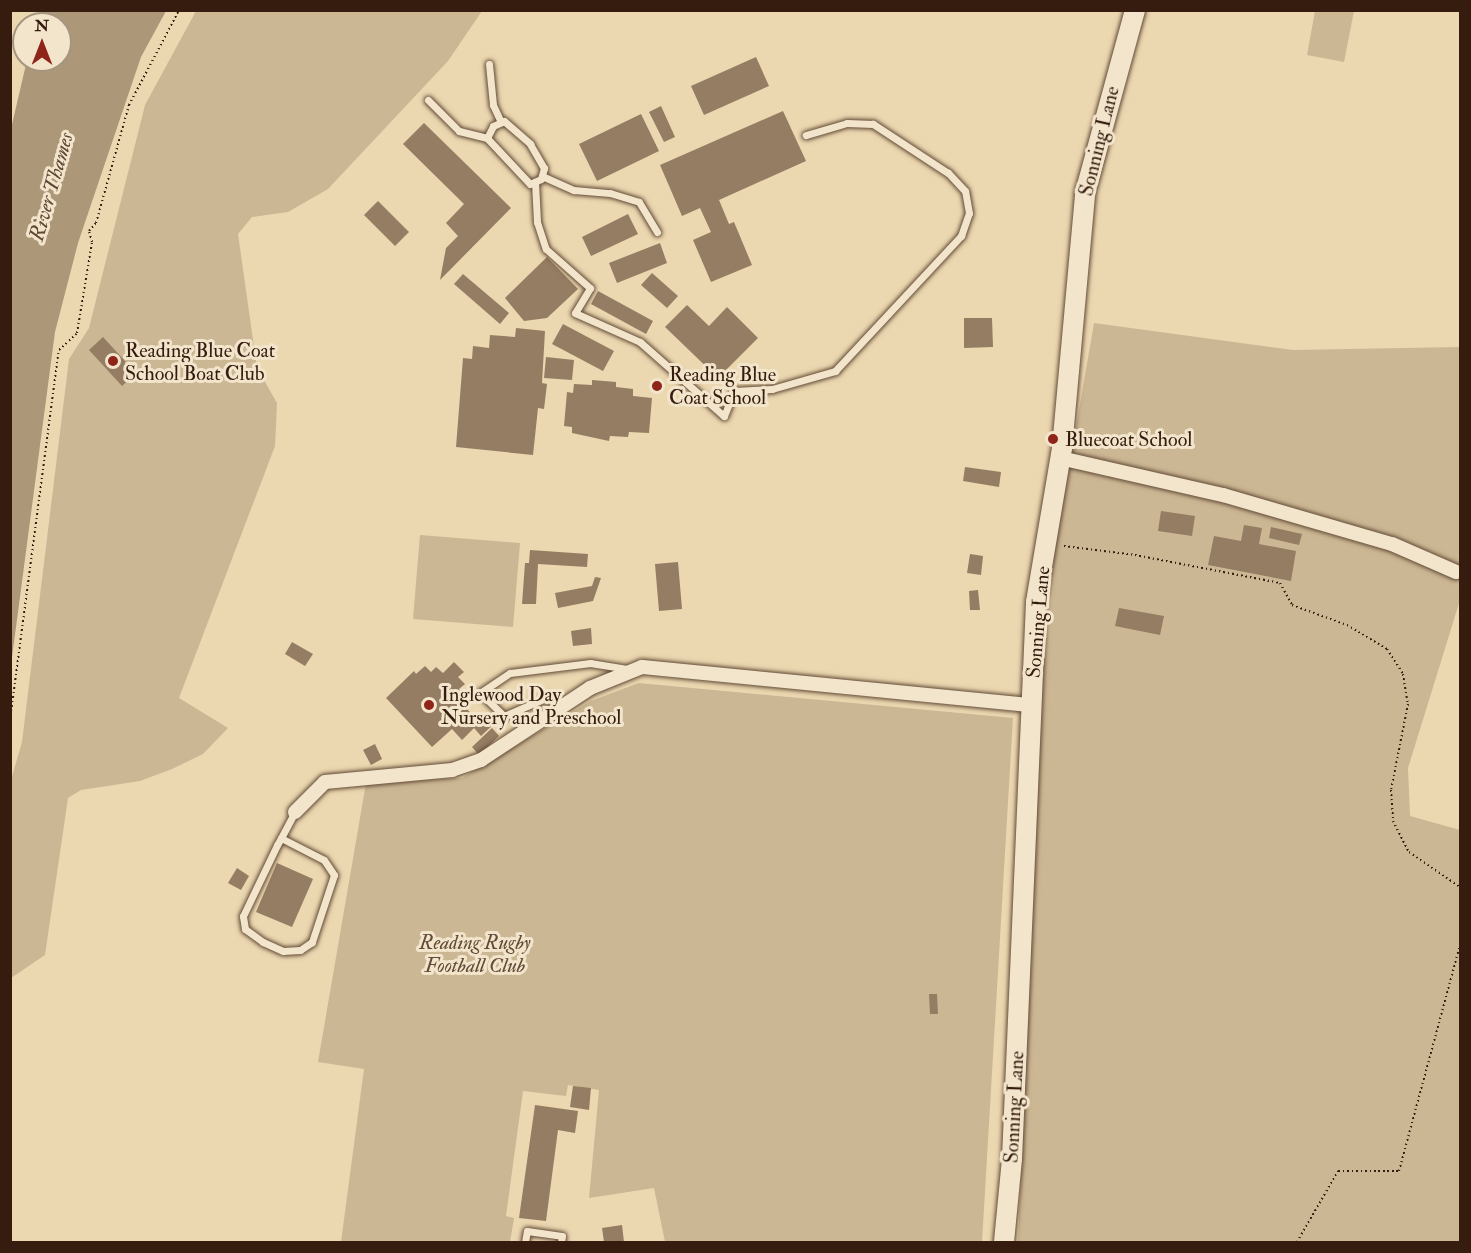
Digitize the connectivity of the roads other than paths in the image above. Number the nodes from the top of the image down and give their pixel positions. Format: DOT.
graph roads {
  1 [pos="1135,10"];
  2 [pos="489,64"];
  3 [pos="428,100"];
  4 [pos="501,122"];
  5 [pos="806,135"];
  6 [pos="487,138"];
  7 [pos="542,176"];
  8 [pos="535,182"];
  9 [pos="657,231"];
  10 [pos="1060,458"];
  11 [pos="1458,575"];
  12 [pos="635,670"];
  13 [pos="548,698"];
  14 [pos="1032,705"];
  15 [pos="295,812"];
  16 [pos="281,838"];
  17 [pos="525,1242"];
  18 [pos="561,1242"];
  19 [pos="1004,1242"];
  1 -- 10 [label="main road, Sonning Lane"];
  2 -- 4 [label="lane"];
  3 -- 6 [label="lane"];
  4 -- 6 [label="lane"];
  4 -- 7 [label="lane"];
  5 -- 8 [label="lane"];
  6 -- 8 [label="lane"];
  7 -- 8 [label="lane"];
  7 -- 9 [label="lane"];
  10 -- 11 [label="street"];
  10 -- 14 [label="main road, Sonning Lane"];
  12 -- 13 [label="lane"];
  12 -- 14 [label="street"];
  12 -- 15 [label="street"];
  14 -- 19 [label="main road, Sonning Lane"];
  15 -- 16 [label="lane"];
  16 -- 16 [label="lane"];
  17 -- 18 [label="lane"];
}
